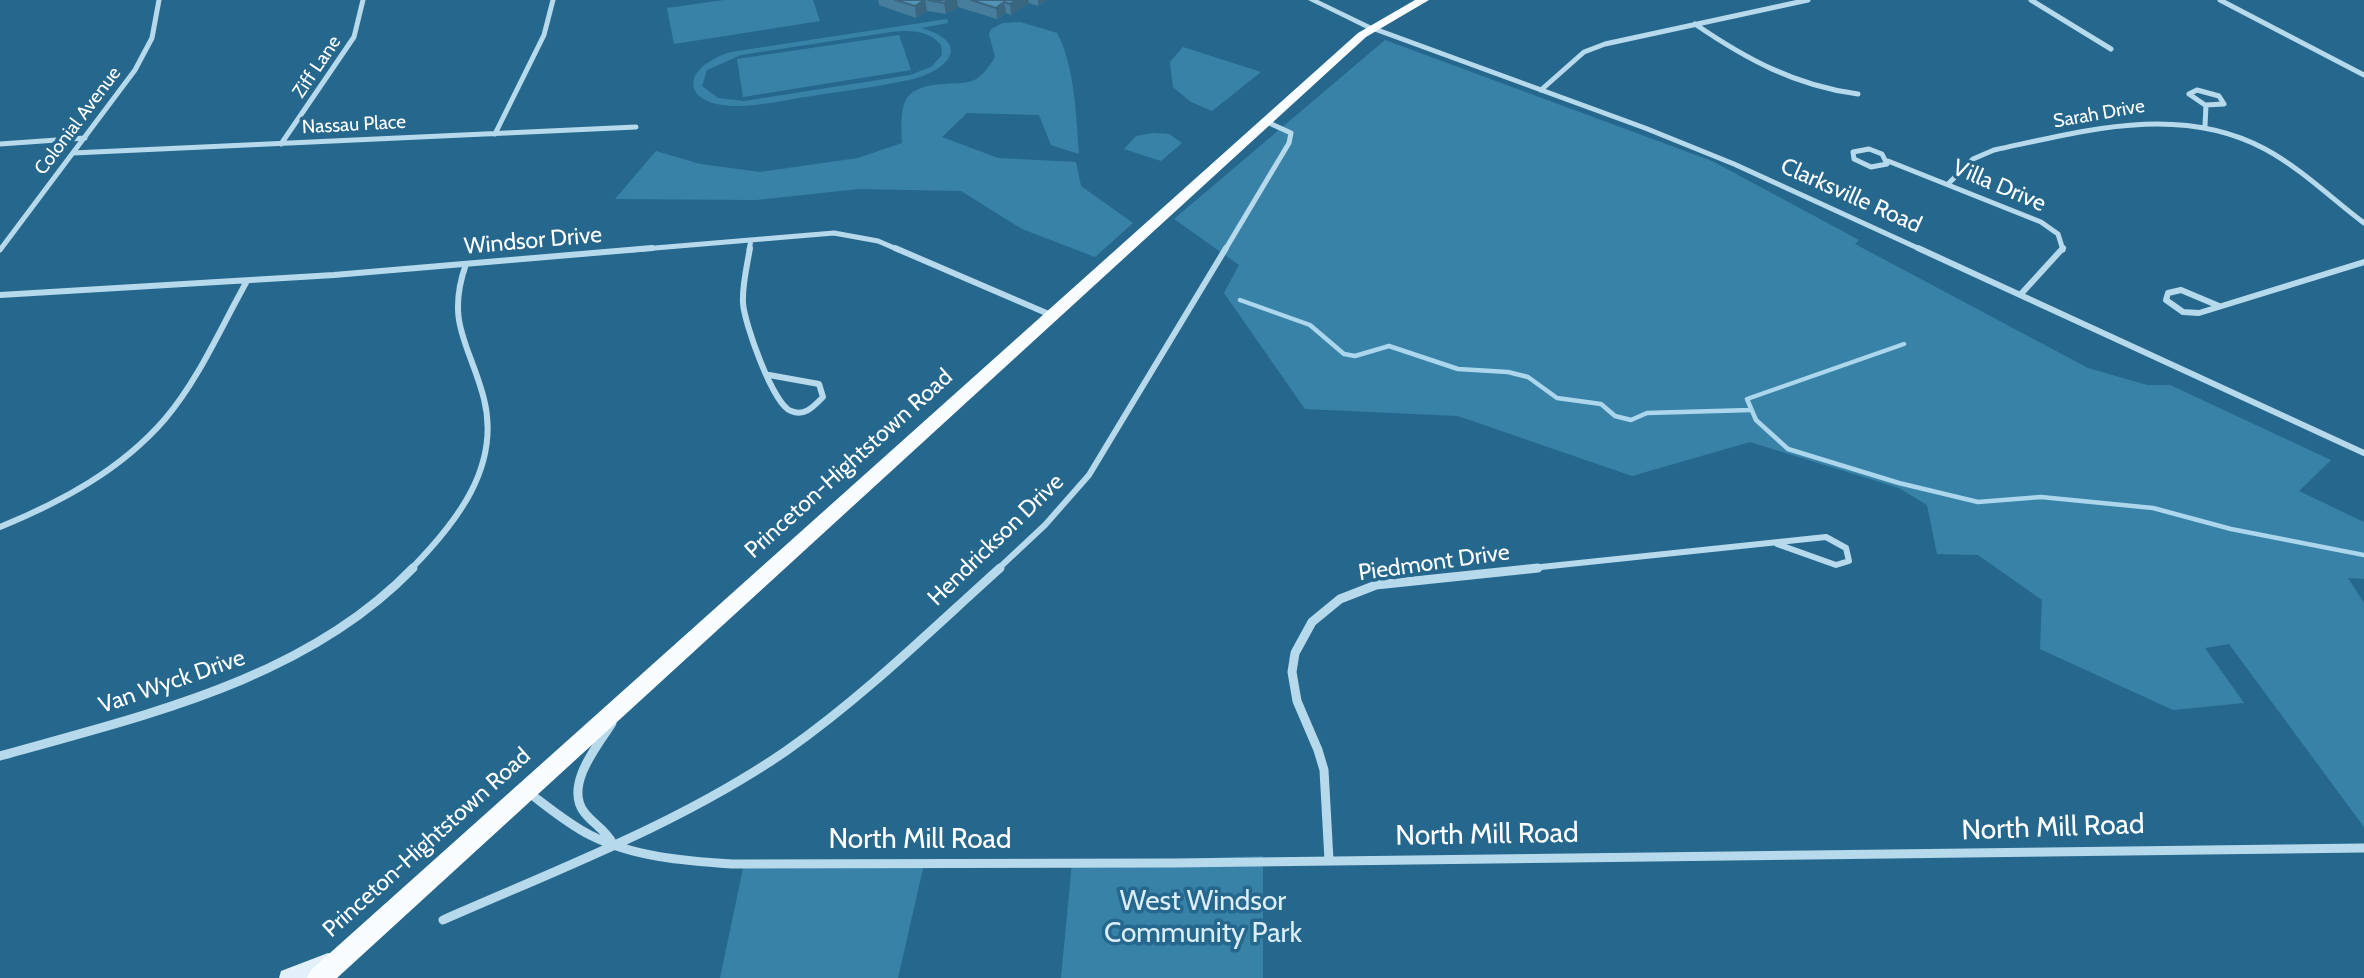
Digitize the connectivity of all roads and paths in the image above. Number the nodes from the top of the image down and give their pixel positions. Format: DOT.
graph roads {
  1 [pos="159,0"];
  2 [pos="363,0"];
  3 [pos="553,0"];
  4 [pos="1312,0"];
  5 [pos="1423,0"];
  6 [pos="1808,0"];
  7 [pos="2031,0"];
  8 [pos="2220,0"];
  9 [pos="1695,24"];
  10 [pos="1372,28"];
  11 [pos="2111,48"];
  12 [pos="2364,75"];
  13 [pos="1541,90"];
  14 [pos="1858,94"];
  15 [pos="2206,105"];
  16 [pos="1267,122"];
  17 [pos="2205,126"];
  18 [pos="636,127"];
  19 [pos="495,134"];
  20 [pos="85,138"];
  21 [pos="0,144"];
  22 [pos="281,144"];
  23 [pos="74,153"];
  24 [pos="1888,161"];
  25 [pos="1949,183"];
  26 [pos="2364,223"];
  27 [pos="751,240"];
  28 [pos="0,250"];
  29 [pos="2364,262"];
  30 [pos="466,264"];
  31 [pos="247,281"];
  32 [pos="2021,294"];
  33 [pos="0,295"];
  34 [pos="2219,306"];
  35 [pos="1052,316"];
  36 [pos="769,375"];
  37 [pos="2364,453"];
  38 [pos="0,527"];
  39 [pos="1777,544"];
  40 [pos="628,698"];
  41 [pos="0,756"];
  42 [pos="524,790"];
  43 [pos="613,844"];
  44 [pos="2364,848"];
  45 [pos="1329,860"];
  46 [pos="443,920"];
  47 [pos="339,958"];
  48 [pos="288,978"];
  49 [pos="319,978"];
  1 -- 20 [label="street, Colonial Avenue"];
  2 -- 22 [label="street, Ziff Lane"];
  3 -- 19 [label="street"];
  4 -- 10 [label="street, Clarksville Road"];
  5 -- 10 [label="main road, Princeton-Hightstown Road"];
  6 -- 9 [label="street"];
  7 -- 11 [label="street"];
  8 -- 12 [label="street"];
  9 -- 13 [label="street"];
  9 -- 14 [label="street"];
  10 -- 13 [label="street, Clarksville Road"];
  10 -- 16 [label="main road, Princeton-Hightstown Road"];
  13 -- 32 [label="street, Clarksville Road"];
  15 -- 15 [label="street"];
  15 -- 17 [label="street"];
  16 -- 35 [label="main road, Princeton-Hightstown Road"];
  16 -- 43 [label="street, Hendrickson Drive"];
  17 -- 25 [label="street, Sarah Drive"];
  17 -- 26 [label="street, Sarah Drive"];
  18 -- 19 [label="street, Nassau Place"];
  19 -- 22 [label="street, Nassau Place"];
  20 -- 21 [label="street"];
  20 -- 23 [label="street, Colonial Avenue"];
  22 -- 23 [label="street, Nassau Place"];
  23 -- 28 [label="street, Colonial Avenue"];
  24 -- 24 [label="street, Villa Drive"];
  24 -- 25 [label="street, Villa Drive"];
  25 -- 32 [label="street, Villa Drive"];
  27 -- 30 [label="street, Windsor Drive"];
  27 -- 35 [label="street, Windsor Drive"];
  27 -- 36 [label="street"];
  29 -- 34 [label="street"];
  30 -- 31 [label="street, Windsor Drive"];
  30 -- 41 [label="street, Van Wyck Drive"];
  31 -- 33 [label="street, Windsor Drive"];
  31 -- 38 [label="street"];
  32 -- 37 [label="street, Clarksville Road"];
  34 -- 34 [label="street"];
  35 -- 40 [label="main road, Princeton-Hightstown Road"];
  36 -- 36 [label="street"];
  39 -- 39 [label="street, Piedmont Drive"];
  39 -- 45 [label="street, Piedmont Drive"];
  40 -- 42 [label="main road, Princeton-Hightstown Road"];
  40 -- 43 [label="street"];
  42 -- 43 [label="street, North Mill Road"];
  42 -- 47 [label="main road, Princeton-Hightstown Road"];
  43 -- 45 [label="street, North Mill Road"];
  43 -- 46 [label="street"];
  44 -- 45 [label="street, North Mill Road"];
  47 -- 48 [label="main road"];
  47 -- 49 [label="main road, Princeton-Hightstown Road"];
}
